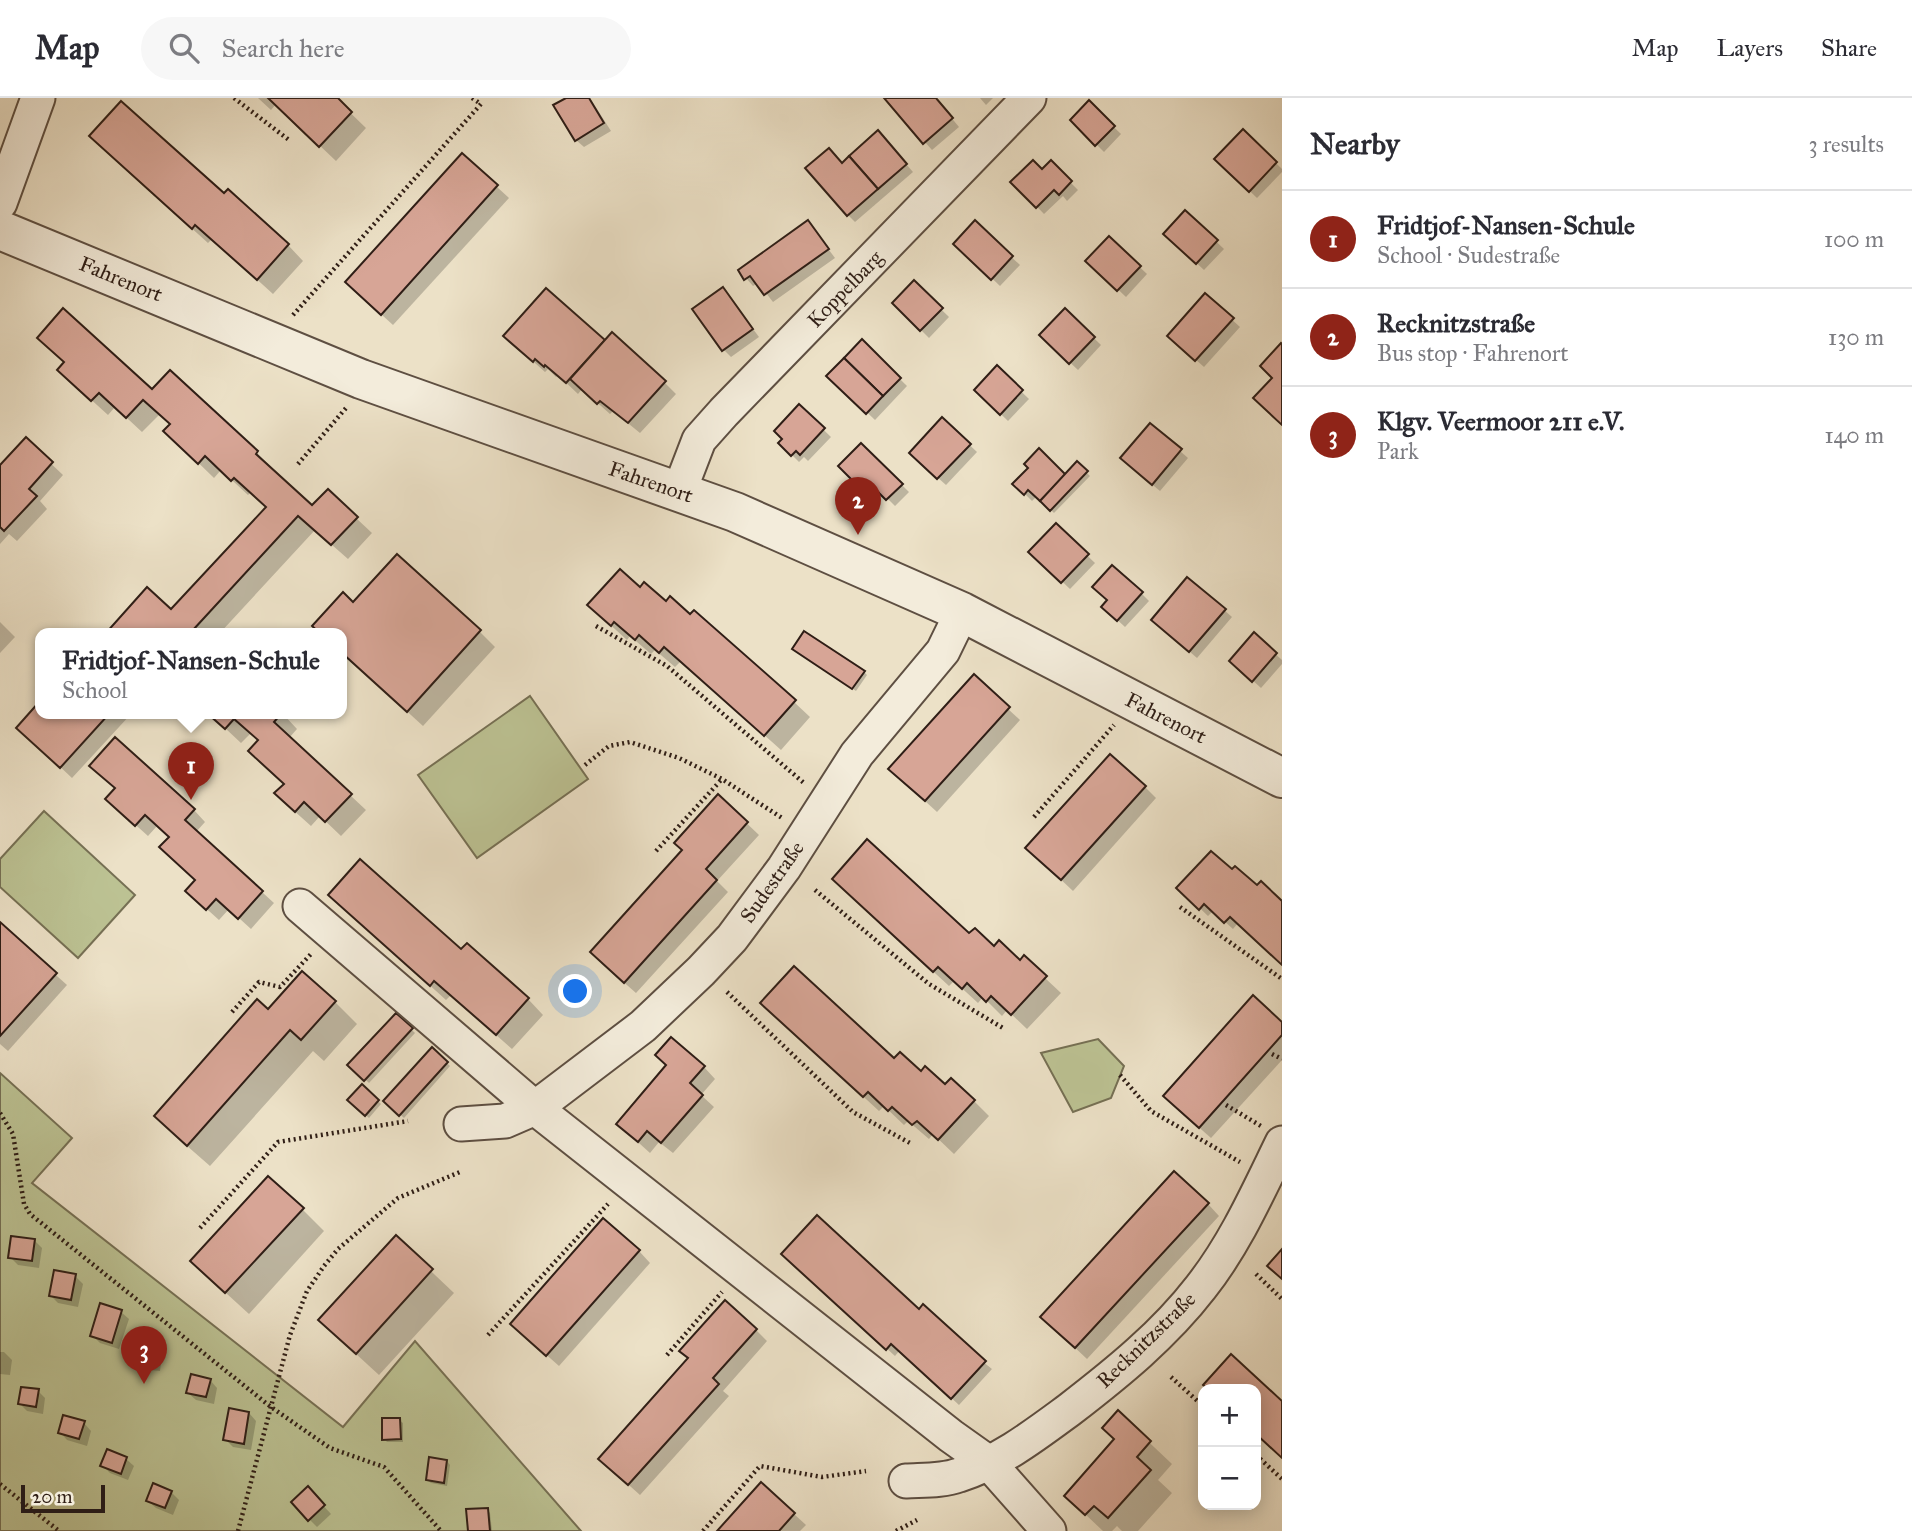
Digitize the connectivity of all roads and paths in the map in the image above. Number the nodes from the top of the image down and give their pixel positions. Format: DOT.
graph roads {
  1 [pos="38,98"];
  2 [pos="234,98"];
  3 [pos="472,98"];
  4 [pos="1030,98"];
  5 [pos="289,140"];
  6 [pos="0,203"];
  7 [pos="0,230"];
  8 [pos="292,315"];
  9 [pos="350,401"];
  10 [pos="298,464"];
  11 [pos="679,492"];
  12 [pos="962,612"];
  13 [pos="596,626"];
  14 [pos="1122,717"];
  15 [pos="585,765"];
  16 [pos="1282,778"];
  17 [pos="722,779"];
  18 [pos="812,789"];
  19 [pos="1034,817"];
  20 [pos="790,824"];
  21 [pos="656,851"];
  22 [pos="815,890"];
  23 [pos="300,906"];
  24 [pos="1180,907"];
  25 [pos="331,933"];
  26 [pos="1282,979"];
  27 [pos="727,992"];
  28 [pos="232,1012"];
  29 [pos="1003,1028"];
  30 [pos="1272,1054"];
  31 [pos="1282,1059"];
  32 [pos="1120,1075"];
  33 [pos="1226,1105"];
  34 [pos="535,1108"];
  35 [pos="0,1113"];
  36 [pos="408,1121"];
  37 [pos="461,1124"];
  38 [pos="1277,1137"];
  39 [pos="910,1143"];
  40 [pos="1242,1163"];
  41 [pos="460,1172"];
  42 [pos="628,1182"];
  43 [pos="200,1227"];
  44 [pos="742,1269"];
  45 [pos="1256,1274"];
  46 [pos="1282,1298"];
  47 [pos="488,1335"];
  48 [pos="667,1354"];
  49 [pos="1171,1377"];
  50 [pos="1198,1401"];
  51 [pos="271,1407"];
  52 [pos="1261,1460"];
  53 [pos="989,1463"];
  54 [pos="866,1471"];
  55 [pos="1282,1479"];
  56 [pos="906,1481"];
  57 [pos="0,1484"];
  58 [pos="918,1520"];
  59 [pos="59,1531"];
  60 [pos="238,1531"];
  61 [pos="441,1531"];
  62 [pos="703,1531"];
  63 [pos="896,1531"];
  64 [pos="1049,1531"];
  1 -- 6 [label="street"];
  2 -- 5 [label="path"];
  3 -- 8 [label="path"];
  4 -- 11 [label="street, Koppelbarg"];
  7 -- 11 [label="street, Fahrenort"];
  9 -- 10 [label="path"];
  11 -- 12 [label="street, Fahrenort"];
  12 -- 16 [label="street, Fahrenort"];
  12 -- 34 [label="street, Sudestraße"];
  13 -- 18 [label="path"];
  14 -- 19 [label="path"];
  15 -- 17 [label="path"];
  17 -- 20 [label="path"];
  17 -- 21 [label="path"];
  22 -- 29 [label="path"];
  23 -- 25 [label="street"];
  24 -- 26 [label="path"];
  25 -- 28 [label="path"];
  25 -- 34 [label="street"];
  27 -- 39 [label="path"];
  30 -- 31 [label="path"];
  32 -- 40 [label="path"];
  33 -- 38 [label="path"];
  34 -- 37 [label="street, Sudestraße"];
  34 -- 42 [label="street"];
  35 -- 51 [label="path"];
  36 -- 43 [label="path"];
  38 -- 53 [label="street, Recknitzstraße"];
  41 -- 51 [label="path"];
  42 -- 44 [label="street"];
  42 -- 47 [label="path"];
  44 -- 48 [label="path"];
  44 -- 53 [label="street"];
  45 -- 46 [label="path"];
  49 -- 50 [label="path"];
  51 -- 60 [label="path"];
  51 -- 61 [label="path"];
  52 -- 55 [label="path"];
  53 -- 56 [label="street, Recknitzstraße"];
  53 -- 64 [label="street"];
  54 -- 62 [label="path"];
  57 -- 59 [label="path"];
  58 -- 63 [label="path"];
}
